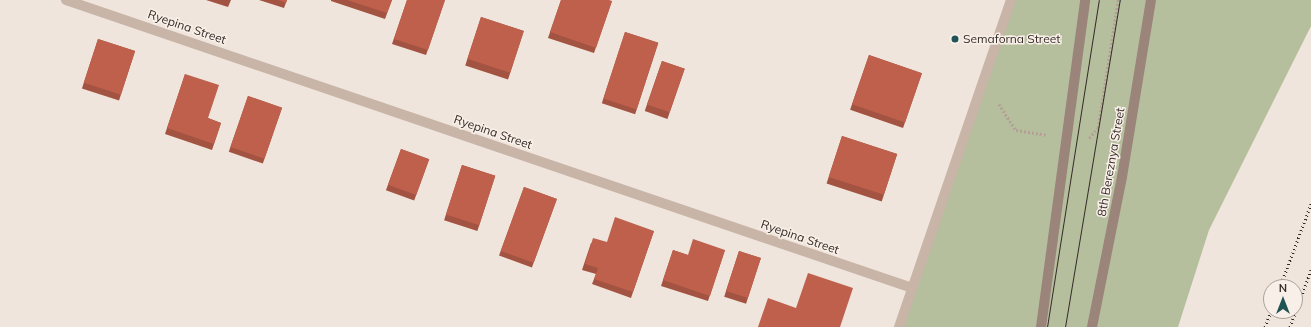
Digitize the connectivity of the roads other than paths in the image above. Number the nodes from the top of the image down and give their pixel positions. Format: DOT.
graph roads {
  1 [pos="66,0"];
  2 [pos="1011,0"];
  3 [pos="1085,0"];
  4 [pos="1151,0"];
  5 [pos="912,288"];
  6 [pos="899,327"];
  7 [pos="1041,327"];
  8 [pos="1092,327"];
  1 -- 5 [label="street, Ryepina Street"];
  2 -- 5 [label="street"];
  3 -- 7 [label="main road"];
  4 -- 8 [label="main road, 8th Bereznya Street"];
  5 -- 6 [label="street"];
}
